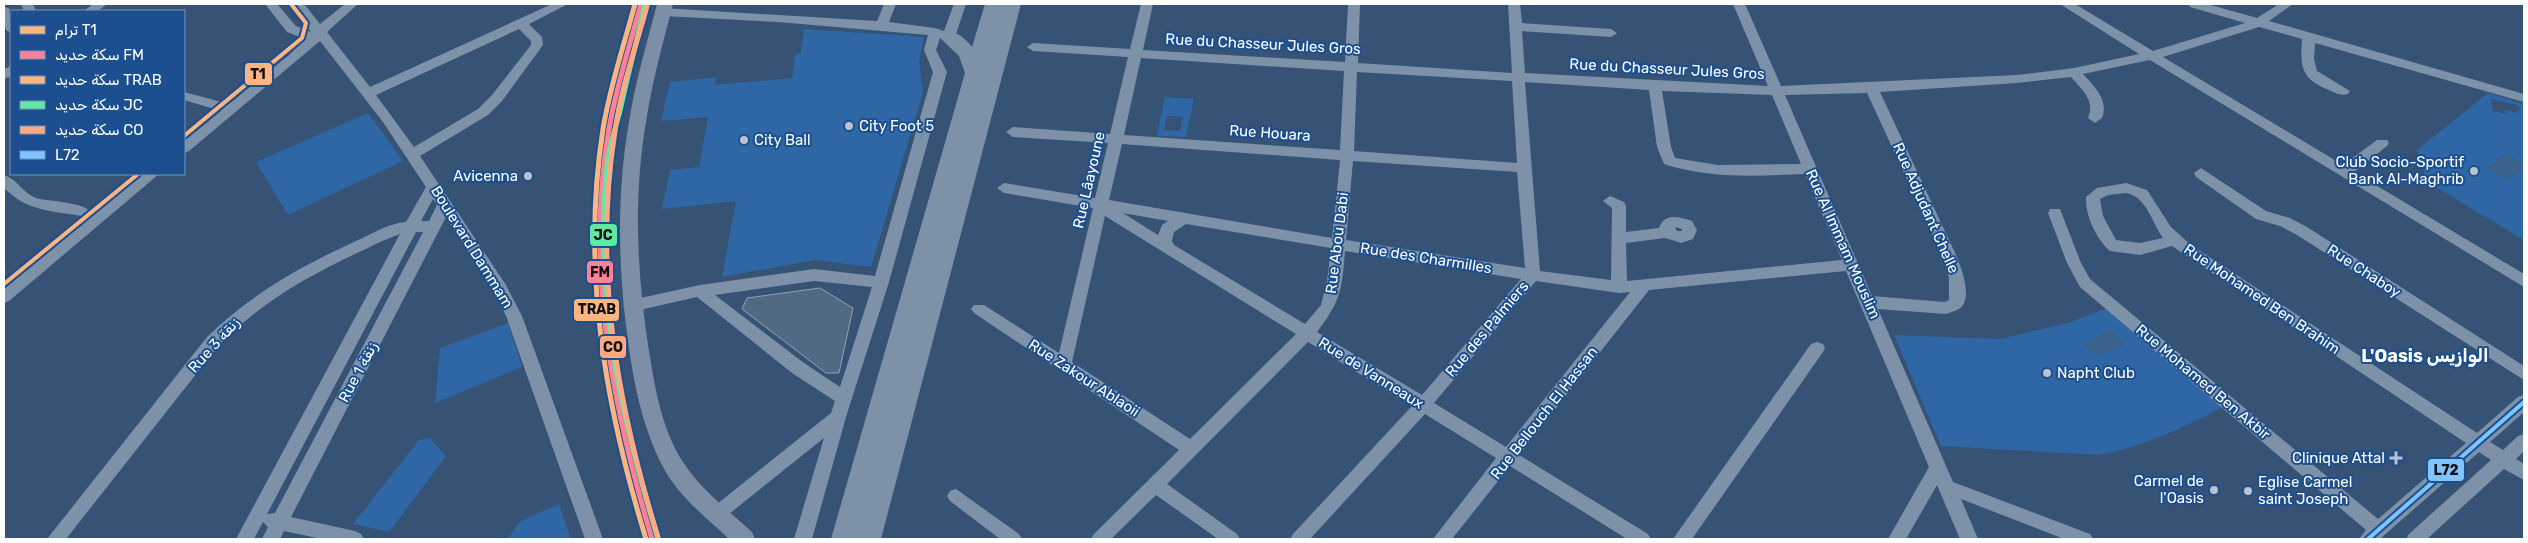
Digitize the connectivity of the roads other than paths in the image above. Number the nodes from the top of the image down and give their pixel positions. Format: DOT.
graph roads {
  1 [pos="271,4"];
  2 [pos="298,4"];
  3 [pos="352,4"];
  4 [pos="562,4"];
  5 [pos="770,4"];
  6 [pos="890,4"];
  7 [pos="960,4"];
  8 [pos="994,4"];
  9 [pos="1012,4"];
  10 [pos="1018,4"];
  11 [pos="1147,4"];
  12 [pos="1354,4"];
  13 [pos="1514,4"];
  14 [pos="1739,4"];
  15 [pos="2066,4"];
  16 [pos="2194,4"];
  17 [pos="2287,4"];
  18 [pos="664,8"];
  19 [pos="765,17"];
  20 [pos="521,23"];
  21 [pos="2258,23"];
  22 [pos="881,26"];
  23 [pos="1516,27"];
  24 [pos="1611,32"];
  25 [pos="319,35"];
  26 [pos="942,35"];
  27 [pos="2309,37"];
  28 [pos="993,39"];
  29 [pos="1033,48"];
  30 [pos="1135,53"];
  31 [pos="2151,56"];
  32 [pos="1350,66"];
  33 [pos="974,72"];
  34 [pos="2074,72"];
  35 [pos="1519,77"];
  36 [pos="1655,86"];
  37 [pos="1872,88"];
  38 [pos="1777,91"];
  39 [pos="2343,91"];
  40 [pos="369,93"];
  41 [pos="185,96"];
  42 [pos="2524,98"];
  43 [pos="232,109"];
  44 [pos="2095,118"];
  45 [pos="1013,132"];
  46 [pos="1116,139"];
  47 [pos="2382,143"];
  48 [pos="185,147"];
  49 [pos="1347,155"];
  50 [pos="412,156"];
  51 [pos="1524,168"];
  52 [pos="1809,169"];
  53 [pos="2344,172"];
  54 [pos="2201,173"];
  55 [pos="151,175"];
  56 [pos="4,180"];
  57 [pos="433,186"];
  58 [pos="1004,188"];
  59 [pos="1610,201"];
  60 [pos="445,204"];
  61 [pos="1100,206"];
  62 [pos="82,210"];
  63 [pos="2055,213"];
  64 [pos="1182,219"];
  65 [pos="411,226"];
  66 [pos="434,226"];
  67 [pos="1668,232"];
  68 [pos="1619,238"];
  69 [pos="2175,240"];
  70 [pos="1338,244"];
  71 [pos="1169,248"];
  72 [pos="1851,265"];
  73 [pos="1533,275"];
  74 [pos="2524,281"];
  75 [pos="881,282"];
  76 [pos="1644,285"];
  77 [pos="1618,287"];
  78 [pos="700,291"];
  79 [pos="4,297"];
  80 [pos="1869,302"];
  81 [pos="632,306"];
  82 [pos="978,309"];
  83 [pos="1307,333"];
  84 [pos="1817,348"];
  85 [pos="1064,364"];
  86 [pos="2524,374"];
  87 [pos="844,398"];
  88 [pos="2524,402"];
  89 [pos="1423,405"];
  90 [pos="838,417"];
  91 [pos="2524,441"];
  92 [pos="2478,442"];
  93 [pos="1190,448"];
  94 [pos="1509,458"];
  95 [pos="2504,460"];
  96 [pos="1937,468"];
  97 [pos="2524,473"];
  98 [pos="1155,485"];
  99 [pos="1945,486"];
  100 [pos="956,496"];
  101 [pos="718,513"];
  102 [pos="258,517"];
  103 [pos="280,522"];
  104 [pos="2374,534"];
  105 [pos="56,539"];
  106 [pos="245,539"];
  107 [pos="271,539"];
  108 [pos="355,539"];
  109 [pos="594,539"];
  110 [pos="744,539"];
  111 [pos="803,539"];
  112 [pos="844,539"];
  113 [pos="868,539"];
  114 [pos="1013,539"];
  115 [pos="1100,539"];
  116 [pos="1231,539"];
  117 [pos="1299,539"];
  118 [pos="1442,539"];
  119 [pos="1642,539"];
  120 [pos="1682,539"];
  121 [pos="1897,539"];
  122 [pos="1969,539"];
  123 [pos="2084,539"];
  124 [pos="2415,539"];
  1 -- 25 [label="street"];
  2 -- 25 [label="street, Boulevard Dammam"];
  3 -- 25 [label="street"];
  4 -- 20 [label="street"];
  5 -- 19 [label="street"];
  6 -- 22 [label="street"];
  7 -- 26 [label="street"];
  8 -- 28 [label="highway"];
  9 -- 28 [label="highway"];
  10 -- 28 [label="highway"];
  11 -- 30 [label="street, Rue Lâayoune"];
  12 -- 32 [label="street, Rue Abou Dabi"];
  13 -- 23 [label="street, Rue des Palmiers"];
  14 -- 38 [label="street, Rue Al Immam Mouslim"];
  15 -- 31 [label="street"];
  16 -- 21 [label="street"];
  17 -- 21 [label="street, Rue du Chasseur Jules Gros"];
  18 -- 19 [label="street"];
  18 -- 81 [label="main road"];
  19 -- 22 [label="street"];
  20 -- 40 [label="street"];
  20 -- 50 [label="street"];
  21 -- 27 [label="street"];
  21 -- 31 [label="street, Rue du Chasseur Jules Gros"];
  22 -- 26 [label="street"];
  23 -- 24 [label="street"];
  23 -- 35 [label="street, Rue des Palmiers"];
  25 -- 40 [label="street, Boulevard Dammam"];
  25 -- 43 [label="street"];
  26 -- 28 [label="highway"];
  26 -- 33 [label="highway"];
  26 -- 75 [label="street"];
  27 -- 39 [label="street"];
  27 -- 42 [label="street"];
  28 -- 33 [label="highway"];
  28 -- 113 [label="highway"];
  29 -- 30 [label="street, Rue du Chasseur Jules Gros"];
  30 -- 32 [label="street, Rue du Chasseur Jules Gros"];
  30 -- 46 [label="street, Rue Lâayoune"];
  31 -- 34 [label="street, Rue du Chasseur Jules Gros"];
  31 -- 53 [label="street"];
  32 -- 35 [label="street, Rue du Chasseur Jules Gros"];
  32 -- 49 [label="street, Rue Abou Dabi"];
  33 -- 112 [label="highway"];
  34 -- 37 [label="street, Rue du Chasseur Jules Gros"];
  34 -- 44 [label="street"];
  35 -- 36 [label="street, Rue du Chasseur Jules Gros"];
  35 -- 51 [label="street, Rue des Palmiers"];
  36 -- 38 [label="street, Rue du Chasseur Jules Gros"];
  36 -- 52 [label="street"];
  37 -- 38 [label="street, Rue du Chasseur Jules Gros"];
  37 -- 80 [label="street, Rue Adjudant Chelle"];
  38 -- 52 [label="street, Rue Al Immam Mouslim"];
  40 -- 50 [label="street, Boulevard Dammam"];
  41 -- 43 [label="street"];
  43 -- 48 [label="street"];
  45 -- 46 [label="street, Rue Houara"];
  46 -- 49 [label="street, Rue Houara"];
  46 -- 61 [label="street, Rue Lâayoune"];
  47 -- 53 [label="street"];
  49 -- 51 [label="street, Rue Houara"];
  49 -- 70 [label="street, Rue Abou Dabi"];
  50 -- 57 [label="street, Boulevard Dammam"];
  51 -- 73 [label="street, Rue des Palmiers"];
  52 -- 72 [label="street, Rue Al Immam Mouslim"];
  53 -- 74 [label="street"];
  54 -- 86 [label="street, Rue Chaboy"];
  55 -- 79 [label="street"];
  56 -- 62 [label="street"];
  57 -- 60 [label="street, Boulevard Dammam"];
  57 -- 65 [label="street"];
  58 -- 61 [label="street, Rue des Charmilles"];
  59 -- 68 [label="street"];
  60 -- 66 [label="street, Rue 1 زنقة"];
  60 -- 109 [label="street, Boulevard Dammam"];
  61 -- 64 [label="street, Rue des Charmilles"];
  61 -- 71 [label="street, Rue de Vanneaux"];
  61 -- 85 [label="street, Rue Lâayoune"];
  63 -- 104 [label="street, Rue Mohamed Ben Akbir"];
  64 -- 70 [label="street, Rue des Charmilles"];
  64 -- 71 [label="street"];
  65 -- 66 [label="street, Rue 3 زنقة"];
  65 -- 102 [label="street, Rue 1 زنقة"];
  65 -- 105 [label="street, Rue 3 زنقة"];
  66 -- 103 [label="street, Rue 1 زنقة"];
  67 -- 68 [label="street"];
  68 -- 77 [label="street"];
  69 -- 69 [label="street, Rue Mohamed Ben Brahim"];
  69 -- 92 [label="street, Rue Mohamed Ben Brahim"];
  70 -- 73 [label="street, Rue des Charmilles"];
  70 -- 83 [label="street, Rue Abou Dabi"];
  71 -- 83 [label="street, Rue de Vanneaux"];
  72 -- 76 [label="street, Rue des Charmilles"];
  72 -- 80 [label="street, Rue Al Immam Mouslim"];
  73 -- 77 [label="street, Rue des Charmilles"];
  73 -- 89 [label="street, Rue des Palmiers"];
  75 -- 78 [label="street"];
  75 -- 87 [label="street"];
  76 -- 77 [label="street, Rue des Charmilles"];
  76 -- 94 [label="street, Rue Bellouch El Hassan"];
  78 -- 81 [label="street"];
  78 -- 87 [label="street"];
  80 -- 96 [label="street, Rue Al Immam Mouslim"];
  81 -- 101 [label="main road"];
  82 -- 85 [label="street, Rue Zakour Ablaoii"];
  83 -- 89 [label="street, Rue de Vanneaux"];
  83 -- 93 [label="street, Rue Abou Dabi"];
  84 -- 120 [label="street"];
  85 -- 93 [label="street, Rue Zakour Ablaoii"];
  87 -- 90 [label="street"];
  88 -- 92 [label="street"];
  89 -- 94 [label="street, Rue de Vanneaux"];
  89 -- 117 [label="street, Rue des Palmiers"];
  90 -- 101 [label="street"];
  90 -- 111 [label="street"];
  91 -- 95 [label="street"];
  92 -- 95 [label="street, Rue Mohamed Ben Brahim"];
  92 -- 104 [label="street"];
  93 -- 98 [label="street, Rue Abou Dabi"];
  94 -- 118 [label="street, Rue Bellouch El Hassan"];
  94 -- 119 [label="street, Rue de Vanneaux"];
  95 -- 97 [label="street, Rue Mohamed Ben Brahim"];
  95 -- 124 [label="street"];
  96 -- 99 [label="street, Rue Al Immam Mouslim"];
  96 -- 121 [label="street"];
  98 -- 115 [label="street, Rue Abou Dabi"];
  98 -- 116 [label="street"];
  99 -- 122 [label="street, Rue Al Immam Mouslim"];
  99 -- 123 [label="street"];
  100 -- 114 [label="street"];
  101 -- 110 [label="main road"];
  102 -- 103 [label="street"];
  102 -- 106 [label="street, Rue 1 زنقة"];
  103 -- 107 [label="street, Rue 1 زنقة"];
  103 -- 108 [label="street"];
}
